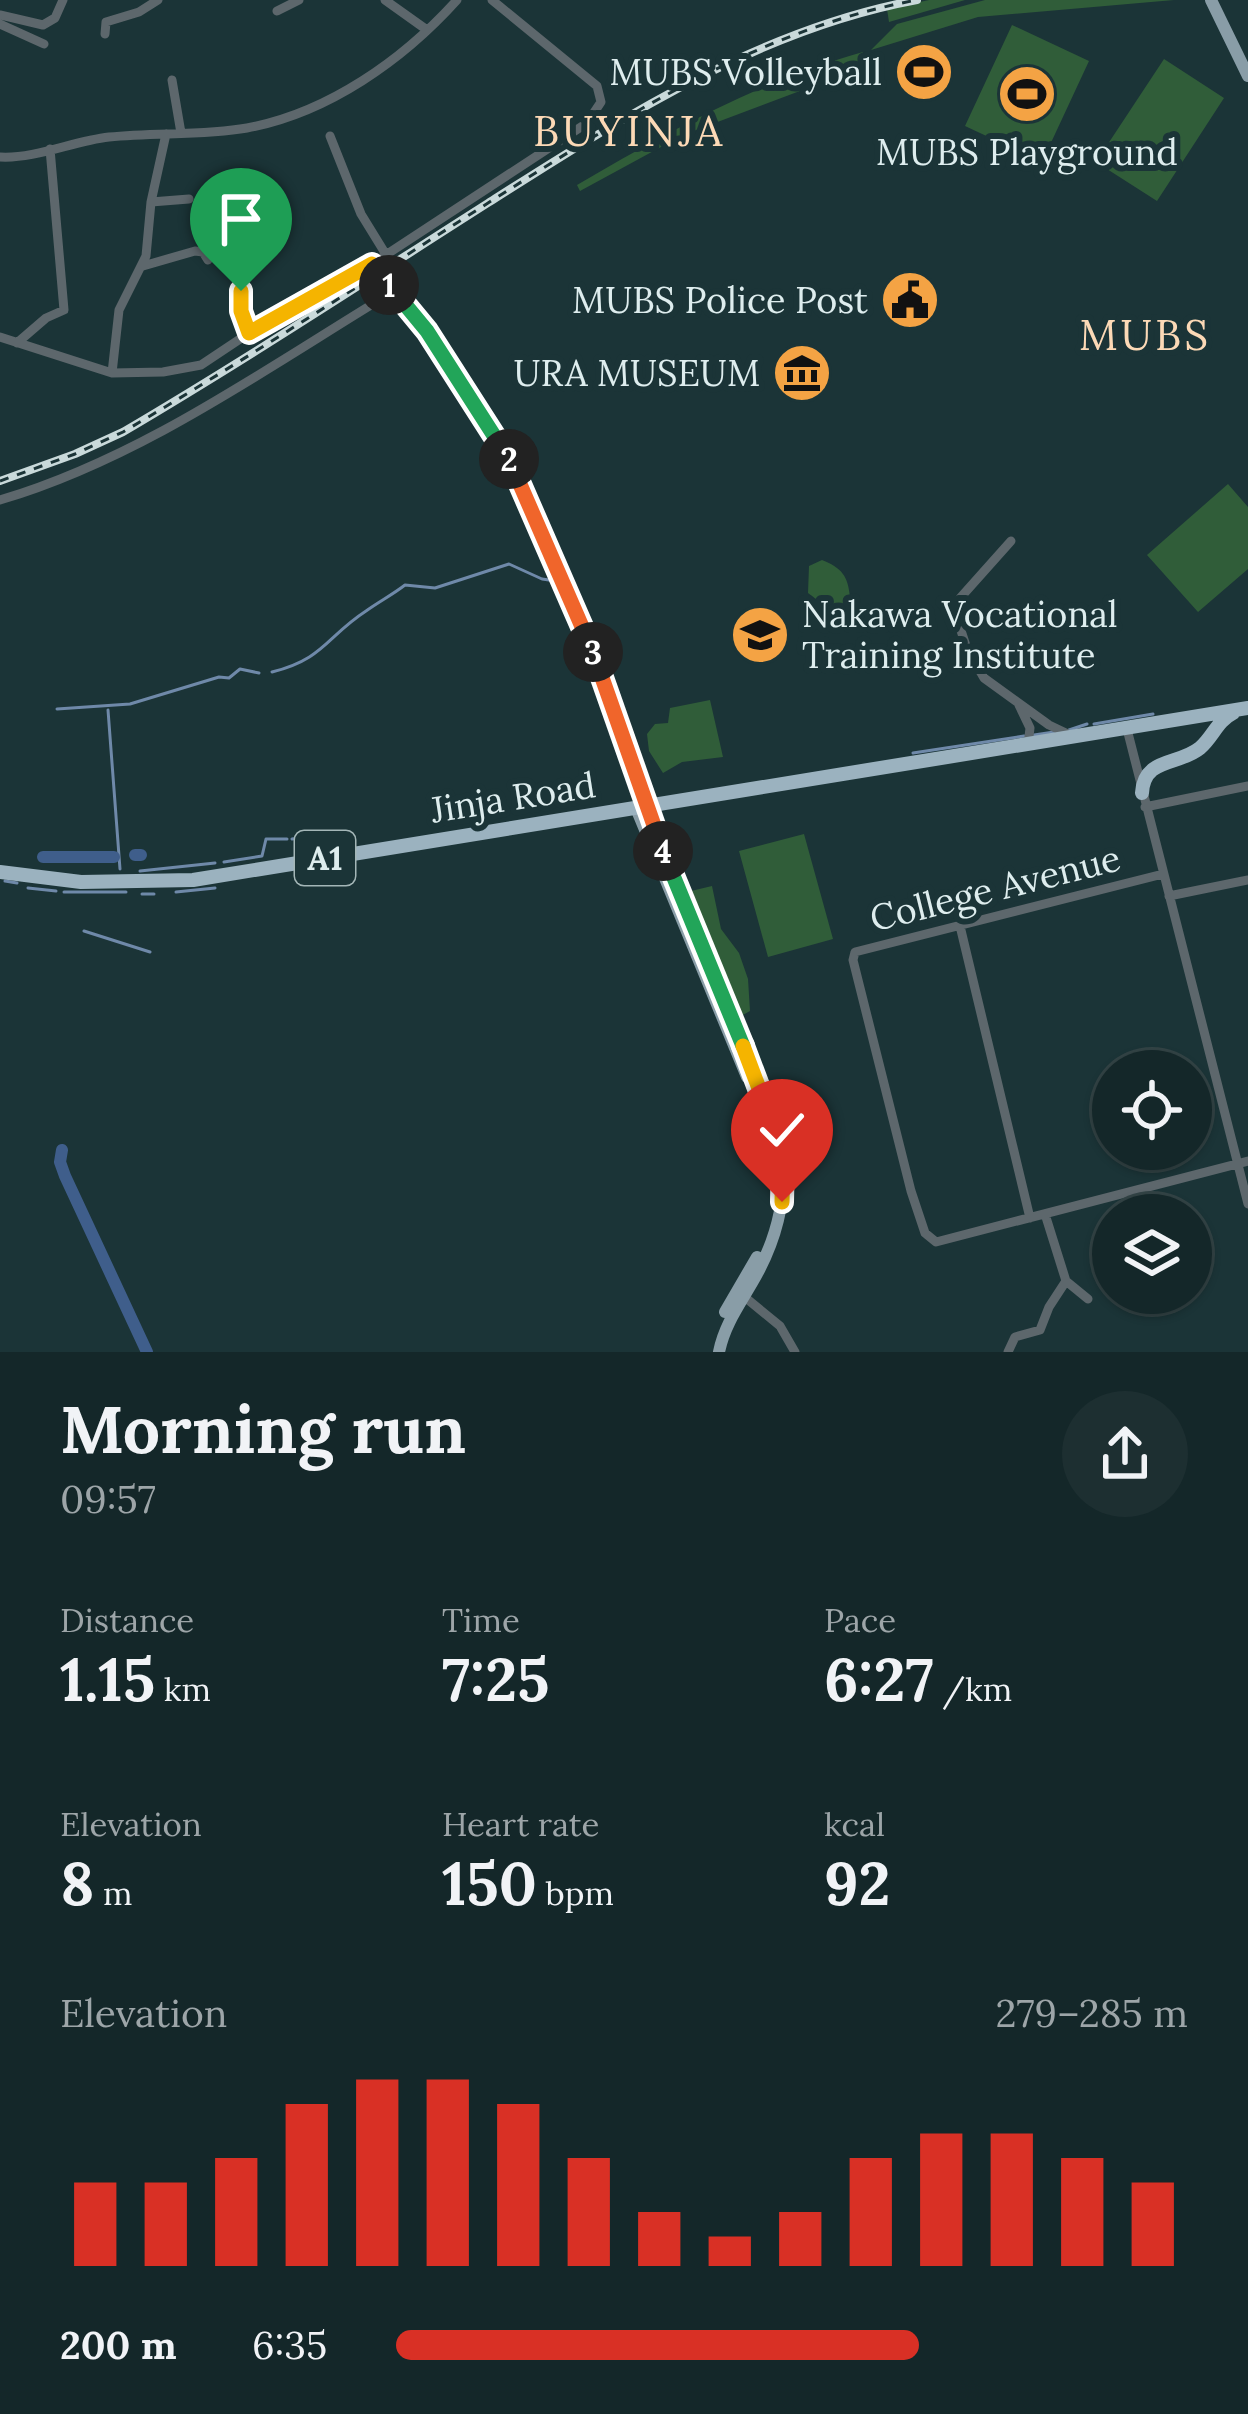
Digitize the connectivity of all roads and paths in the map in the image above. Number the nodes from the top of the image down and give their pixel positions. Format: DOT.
graph roads {
  1 [pos="63,0"];
  2 [pos="158,0"];
  3 [pos="299,0"];
  4 [pos="385,0"];
  5 [pos="457,0"];
  6 [pos="492,0"];
  7 [pos="1211,0"];
  8 [pos="277,11"];
  9 [pos="0,20"];
  10 [pos="105,28"];
  11 [pos="427,30"];
  12 [pos="44,44"];
  13 [pos="1248,76"];
  14 [pos="172,80"];
  15 [pos="182,133"];
  16 [pos="166,134"];
  17 [pos="330,136"];
  18 [pos="50,149"];
  19 [pos="0,157"];
  20 [pos="189,199"];
  21 [pos="151,202"];
  22 [pos="217,228"];
  23 [pos="385,253"];
  24 [pos="208,260"];
  25 [pos="372,264"];
  26 [pos="143,266"];
  27 [pos="394,291"];
  28 [pos="249,333"];
  29 [pos="0,337"];
  30 [pos="17,343"];
  31 [pos="112,373"];
  32 [pos="0,500"];
  33 [pos="1011,541"];
  34 [pos="1016,700"];
  35 [pos="1243,709"];
  36 [pos="1127,729"];
  37 [pos="1074,737"];
  38 [pos="1028,745"];
  39 [pos="1248,785"];
  40 [pos="1143,800"];
  41 [pos="642,807"];
  42 [pos="0,872"];
  43 [pos="1162,874"];
  44 [pos="1248,880"];
  45 [pos="1169,896"];
  46 [pos="960,926"];
  47 [pos="1243,1163"];
  48 [pos="1248,1204"];
  49 [pos="1045,1214"];
  50 [pos="1030,1218"];
  51 [pos="1066,1281"];
  52 [pos="740,1293"];
  53 [pos="1088,1299"];
  54 [pos="715,1352"];
  55 [pos="794,1352"];
  56 [pos="1008,1352"];
  1 -- 9 [label="street"];
  2 -- 10 [label="street"];
  3 -- 8 [label="street"];
  4 -- 11 [label="street"];
  5 -- 11 [label="street"];
  6 -- 23 [label="street"];
  7 -- 13 [label="main road"];
  9 -- 12 [label="street"];
  11 -- 15 [label="street"];
  14 -- 15 [label="street"];
  15 -- 16 [label="street"];
  16 -- 18 [label="street"];
  16 -- 21 [label="street"];
  17 -- 23 [label="street"];
  18 -- 19 [label="street"];
  18 -- 30 [label="street"];
  20 -- 21 [label="street"];
  21 -- 26 [label="street"];
  22 -- 28 [label="street"];
  23 -- 25 [label="street"];
  24 -- 26 [label="street"];
  25 -- 27 [label="street"];
  25 -- 28 [label="street"];
  26 -- 31 [label="street"];
  27 -- 32 [label="street"];
  27 -- 41 [label="street"];
  28 -- 31 [label="street"];
  29 -- 30 [label="street"];
  30 -- 31 [label="street"];
  33 -- 34 [label="street"];
  34 -- 37 [label="street"];
  34 -- 38 [label="street"];
  35 -- 36 [label="highway, Jinja Road / A1"];
  35 -- 40 [label="highway"];
  36 -- 37 [label="highway, Jinja Road / A1"];
  36 -- 40 [label="street"];
  37 -- 38 [label="highway, Jinja Road / A1"];
  38 -- 41 [label="highway, Jinja Road / A1"];
  39 -- 40 [label="street"];
  40 -- 43 [label="street"];
  41 -- 42 [label="highway, Jinja Road / A1"];
  41 -- 52 [label="main road"];
  43 -- 45 [label="street"];
  43 -- 46 [label="street, College Avenue"];
  44 -- 45 [label="street"];
  45 -- 47 [label="street"];
  46 -- 50 [label="street"];
  46 -- 50 [label="street, College Avenue"];
  47 -- 48 [label="street"];
  47 -- 49 [label="street"];
  49 -- 50 [label="street"];
  49 -- 51 [label="street"];
  51 -- 53 [label="street"];
  51 -- 56 [label="street"];
  52 -- 54 [label="main road"];
  52 -- 55 [label="street"];
}
